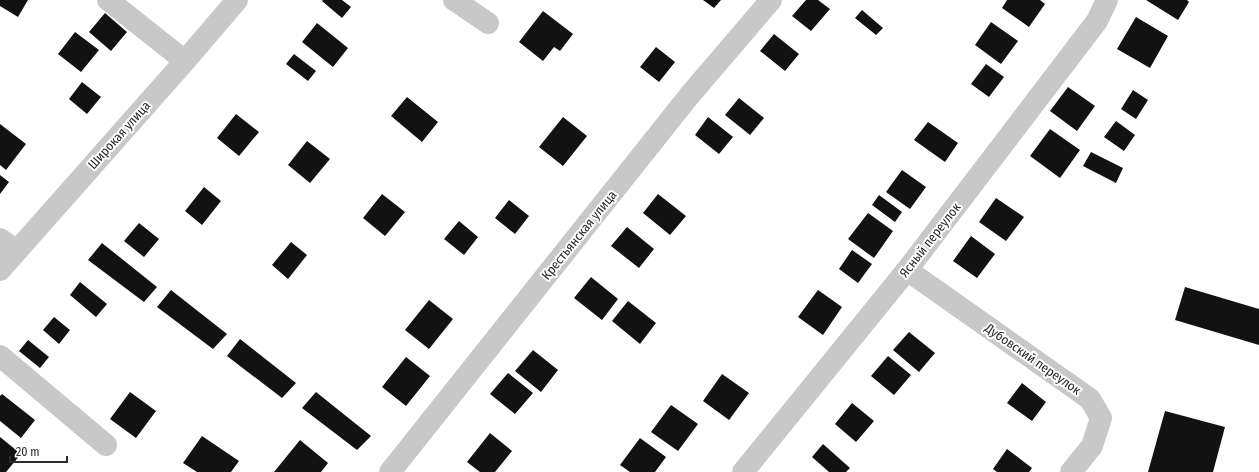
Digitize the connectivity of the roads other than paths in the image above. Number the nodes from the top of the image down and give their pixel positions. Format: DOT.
graph roads {
  1 [pos="108,0"];
  2 [pos="237,0"];
  3 [pos="454,0"];
  4 [pos="771,0"];
  5 [pos="1107,0"];
  6 [pos="488,23"];
  7 [pos="185,61"];
  8 [pos="8,245"];
  9 [pos="0,270"];
  10 [pos="907,270"];
  11 [pos="0,356"];
  12 [pos="106,445"];
  13 [pos="390,472"];
  14 [pos="743,472"];
  15 [pos="1070,472"];
  1 -- 7 [label="street"];
  2 -- 7 [label="street, Широкая улица"];
  3 -- 6 [label="street"];
  4 -- 13 [label="street, Крестьянская улица"];
  5 -- 10 [label="street, Ясный переулок"];
  7 -- 8 [label="street, Широкая улица"];
  8 -- 9 [label="street, Широкая улица"];
  10 -- 14 [label="street, Ясный переулок"];
  10 -- 15 [label="street, Дубовский переулок"];
  11 -- 12 [label="street"];
}
